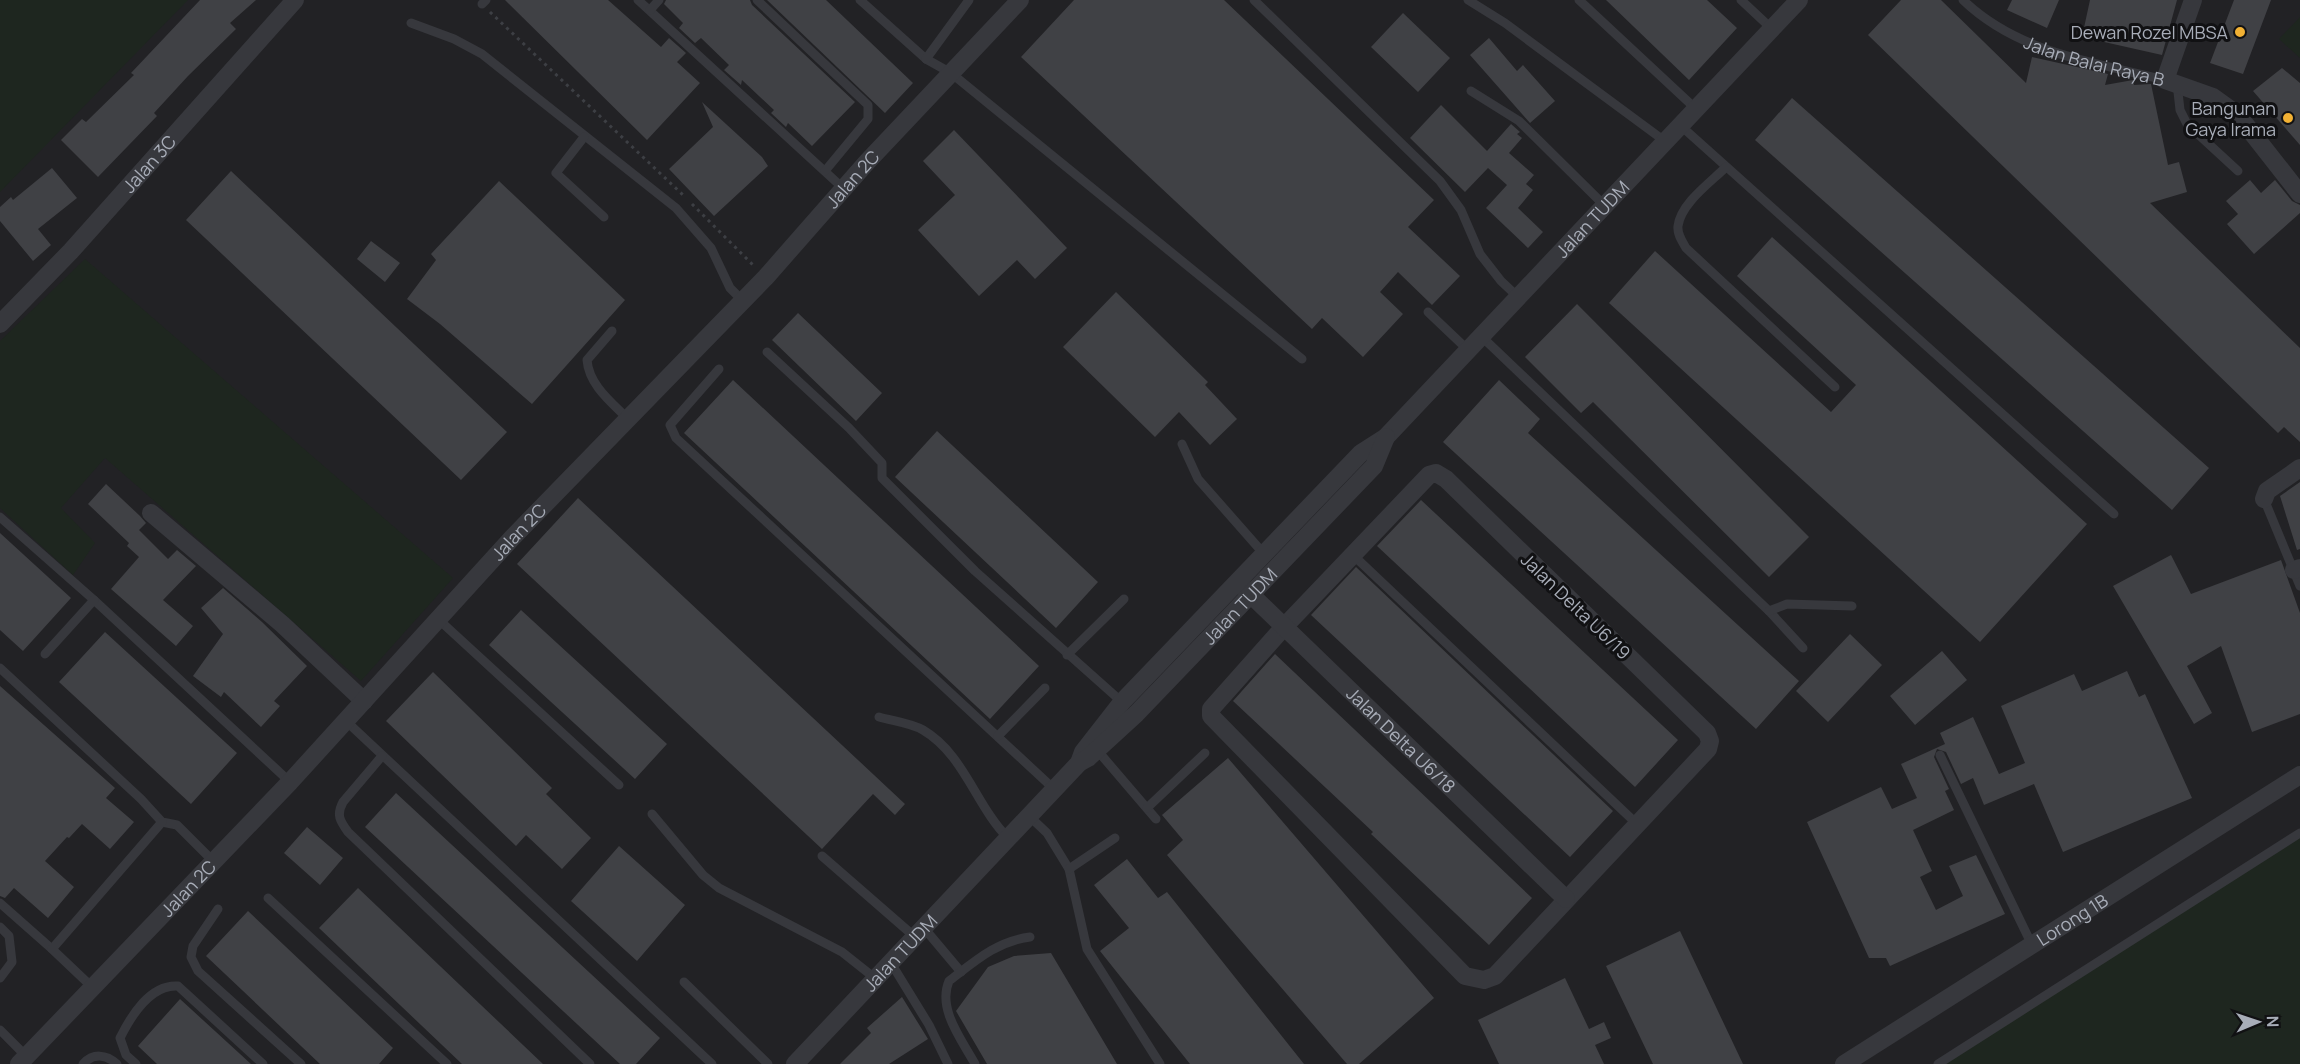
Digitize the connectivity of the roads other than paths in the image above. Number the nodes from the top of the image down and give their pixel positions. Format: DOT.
graph roads {
  1 [pos="295,0"];
  2 [pos="638,0"];
  3 [pos="659,0"];
  4 [pos="757,0"];
  5 [pos="860,0"];
  6 [pos="969,0"];
  7 [pos="1020,0"];
  8 [pos="1254,0"];
  9 [pos="1468,0"];
  10 [pos="1579,0"];
  11 [pos="1741,0"];
  12 [pos="1799,0"];
  13 [pos="1963,0"];
  14 [pos="2193,0"];
  15 [pos="650,10"];
  16 [pos="411,23"];
  17 [pos="1772,28"];
  18 [pos="926,59"];
  19 [pos="951,73"];
  20 [pos="2171,81"];
  21 [pos="1471,91"];
  22 [pos="1696,109"];
  23 [pos="1681,126"];
  24 [pos="584,136"];
  25 [pos="1665,142"];
  26 [pos="1726,167"];
  27 [pos="825,171"];
  28 [pos="2238,171"];
  29 [pos="844,189"];
  30 [pos="2300,194"];
  31 [pos="1605,206"];
  32 [pos="604,218"];
  33 [pos="1518,297"];
  34 [pos="744,301"];
  35 [pos="1428,312"];
  36 [pos="0,324"];
  37 [pos="612,330"];
  38 [pos="1481,336"];
  39 [pos="1468,350"];
  40 [pos="767,352"];
  41 [pos="1302,359"];
  42 [pos="719,369"];
  43 [pos="1835,387"];
  44 [pos="628,419"];
  45 [pos="1386,437"];
  46 [pos="1182,444"];
  47 [pos="2300,468"];
  48 [pos="2264,499"];
  49 [pos="151,513"];
  50 [pos="2114,514"];
  51 [pos="0,518"];
  52 [pos="1264,554"];
  53 [pos="1353,555"];
  54 [pos="2298,575"];
  55 [pos="1237,582"];
  56 [pos="1251,596"];
  57 [pos="1124,599"];
  58 [pos="94,600"];
  59 [pos="1852,606"];
  60 [pos="1769,610"];
  61 [pos="438,619"];
  62 [pos="1283,628"];
  63 [pos="1803,648"];
  64 [pos="45,654"];
  65 [pos="1067,655"];
  66 [pos="0,668"];
  67 [pos="1045,688"];
  68 [pos="364,701"];
  69 [pos="1122,702"];
  70 [pos="879,717"];
  71 [pos="346,721"];
  72 [pos="998,736"];
  73 [pos="1097,750"];
  74 [pos="1205,753"];
  75 [pos="1940,755"];
  76 [pos="382,756"];
  77 [pos="1079,763"];
  78 [pos="2300,775"];
  79 [pos="290,782"];
  80 [pos="619,785"];
  81 [pos="1054,789"];
  82 [pos="1147,808"];
  83 [pos="652,814"];
  84 [pos="1029,816"];
  85 [pos="1156,819"];
  86 [pos="162,822"];
  87 [pos="1637,825"];
  88 [pos="2300,833"];
  89 [pos="1008,838"];
  90 [pos="1115,838"];
  91 [pos="822,856"];
  92 [pos="213,861"];
  93 [pos="1070,869"];
  94 [pos="268,898"];
  95 [pos="1566,899"];
  96 [pos="0,903"];
  97 [pos="218,909"];
  98 [pos="0,927"];
  99 [pos="919,933"];
  100 [pos="1030,937"];
  101 [pos="2032,945"];
  102 [pos="52,949"];
  103 [pos="891,963"];
  104 [pos="961,972"];
  105 [pos="0,978"];
  106 [pos="876,979"];
  107 [pos="684,982"];
  108 [pos="91,986"];
  109 [pos="0,1030"];
  110 [pos="22,1060"];
  111 [pos="83,1064"];
  112 [pos="117,1064"];
  113 [pos="136,1064"];
  114 [pos="263,1064"];
  115 [pos="301,1064"];
  116 [pos="447,1064"];
  117 [pos="590,1064"];
  118 [pos="712,1064"];
  119 [pos="768,1064"];
  120 [pos="795,1064"];
  121 [pos="948,1064"];
  122 [pos="975,1064"];
  123 [pos="1160,1064"];
  124 [pos="1844,1064"];
  125 [pos="1938,1064"];
  1 -- 36 [label="street, Jalan 3C"];
  2 -- 15 [label="lane"];
  3 -- 15 [label="lane"];
  4 -- 27 [label="lane"];
  5 -- 18 [label="lane"];
  6 -- 18 [label="lane"];
  7 -- 19 [label="street, Jalan 2C"];
  8 -- 33 [label="lane"];
  9 -- 25 [label="lane"];
  10 -- 22 [label="lane"];
  11 -- 17 [label="lane"];
  12 -- 17 [label="street, Jalan TUDM"];
  13 -- 20 [label="lane, Jalan Balai Raya B"];
  14 -- 20 [label="street"];
  15 -- 27 [label="lane"];
  16 -- 24 [label="lane"];
  17 -- 22 [label="street, Jalan TUDM"];
  18 -- 19 [label="lane"];
  19 -- 29 [label="street, Jalan 2C"];
  19 -- 41 [label="lane"];
  20 -- 28 [label="lane"];
  20 -- 30 [label="street, Jalan Balai Raya B"];
  21 -- 31 [label="lane"];
  22 -- 23 [label="street, Jalan TUDM"];
  23 -- 25 [label="street, Jalan TUDM"];
  23 -- 26 [label="lane"];
  24 -- 32 [label="lane"];
  24 -- 34 [label="lane"];
  25 -- 31 [label="street, Jalan TUDM"];
  26 -- 43 [label="lane"];
  26 -- 50 [label="lane"];
  27 -- 29 [label="lane"];
  29 -- 34 [label="street, Jalan 2C"];
  31 -- 33 [label="street, Jalan TUDM"];
  33 -- 38 [label="street, Jalan TUDM"];
  34 -- 44 [label="street, Jalan 2C"];
  35 -- 39 [label="lane"];
  37 -- 44 [label="lane"];
  38 -- 39 [label="street, Jalan TUDM"];
  38 -- 60 [label="lane"];
  39 -- 45 [label="street, Jalan TUDM"];
  40 -- 65 [label="lane"];
  42 -- 72 [label="lane"];
  44 -- 61 [label="street, Jalan 2C"];
  45 -- 52 [label="street, Jalan TUDM"];
  45 -- 56 [label="street, Jalan TUDM"];
  46 -- 52 [label="lane"];
  47 -- 48 [label="street"];
  48 -- 54 [label="lane"];
  49 -- 68 [label="street"];
  51 -- 58 [label="lane"];
  52 -- 55 [label="street, Jalan TUDM"];
  53 -- 62 [label="street"];
  53 -- 87 [label="lane"];
  53 -- 87 [label="street, Jalan Delta U6/19"];
  55 -- 56 [label="street, Jalan Delta U6/18"];
  55 -- 69 [label="street, Jalan TUDM"];
  56 -- 62 [label="street, Jalan Delta U6/18"];
  56 -- 73 [label="street, Jalan TUDM"];
  57 -- 65 [label="lane"];
  58 -- 64 [label="lane"];
  58 -- 79 [label="lane"];
  59 -- 60 [label="lane"];
  60 -- 63 [label="lane"];
  61 -- 68 [label="street, Jalan 2C"];
  61 -- 80 [label="lane"];
  62 -- 95 [label="street, Jalan Delta U6/18"];
  62 -- 95 [label="street"];
  65 -- 69 [label="lane"];
  66 -- 86 [label="lane"];
  67 -- 72 [label="lane"];
  68 -- 71 [label="street, Jalan 2C"];
  69 -- 77 [label="street, Jalan TUDM"];
  70 -- 89 [label="lane"];
  71 -- 76 [label="lane"];
  71 -- 79 [label="street, Jalan 2C"];
  72 -- 81 [label="lane"];
  73 -- 77 [label="street, Jalan TUDM"];
  73 -- 82 [label="lane"];
  74 -- 82 [label="lane"];
  75 -- 101 [label="lane"];
  76 -- 117 [label="lane"];
  76 -- 118 [label="lane"];
  77 -- 81 [label="street, Jalan TUDM"];
  78 -- 101 [label="street, Lorong 1B"];
  79 -- 92 [label="street, Jalan 2C"];
  81 -- 84 [label="street, Jalan TUDM"];
  82 -- 85 [label="lane"];
  83 -- 106 [label="lane"];
  84 -- 89 [label="street, Jalan TUDM"];
  84 -- 93 [label="lane"];
  86 -- 92 [label="lane"];
  86 -- 102 [label="lane"];
  87 -- 95 [label="street"];
  88 -- 125 [label="lane"];
  89 -- 99 [label="street, Jalan TUDM"];
  90 -- 93 [label="lane"];
  91 -- 99 [label="lane"];
  92 -- 108 [label="street, Jalan 2C"];
  93 -- 123 [label="lane"];
  94 -- 116 [label="lane"];
  96 -- 102 [label="lane"];
  97 -- 115 [label="lane"];
  98 -- 105 [label="lane"];
  99 -- 103 [label="street, Jalan TUDM"];
  99 -- 104 [label="lane"];
  100 -- 104 [label="lane"];
  101 -- 124 [label="street, Lorong 1B"];
  102 -- 108 [label="lane"];
  103 -- 106 [label="street, Jalan TUDM"];
  103 -- 121 [label="lane"];
  104 -- 122 [label="lane"];
  106 -- 120 [label="street, Jalan TUDM"];
  107 -- 119 [label="lane"];
  108 -- 110 [label="street, Jalan 2C"];
  109 -- 110 [label="lane"];
  111 -- 112 [label="lane"];
  113 -- 114 [label="lane"];
}
